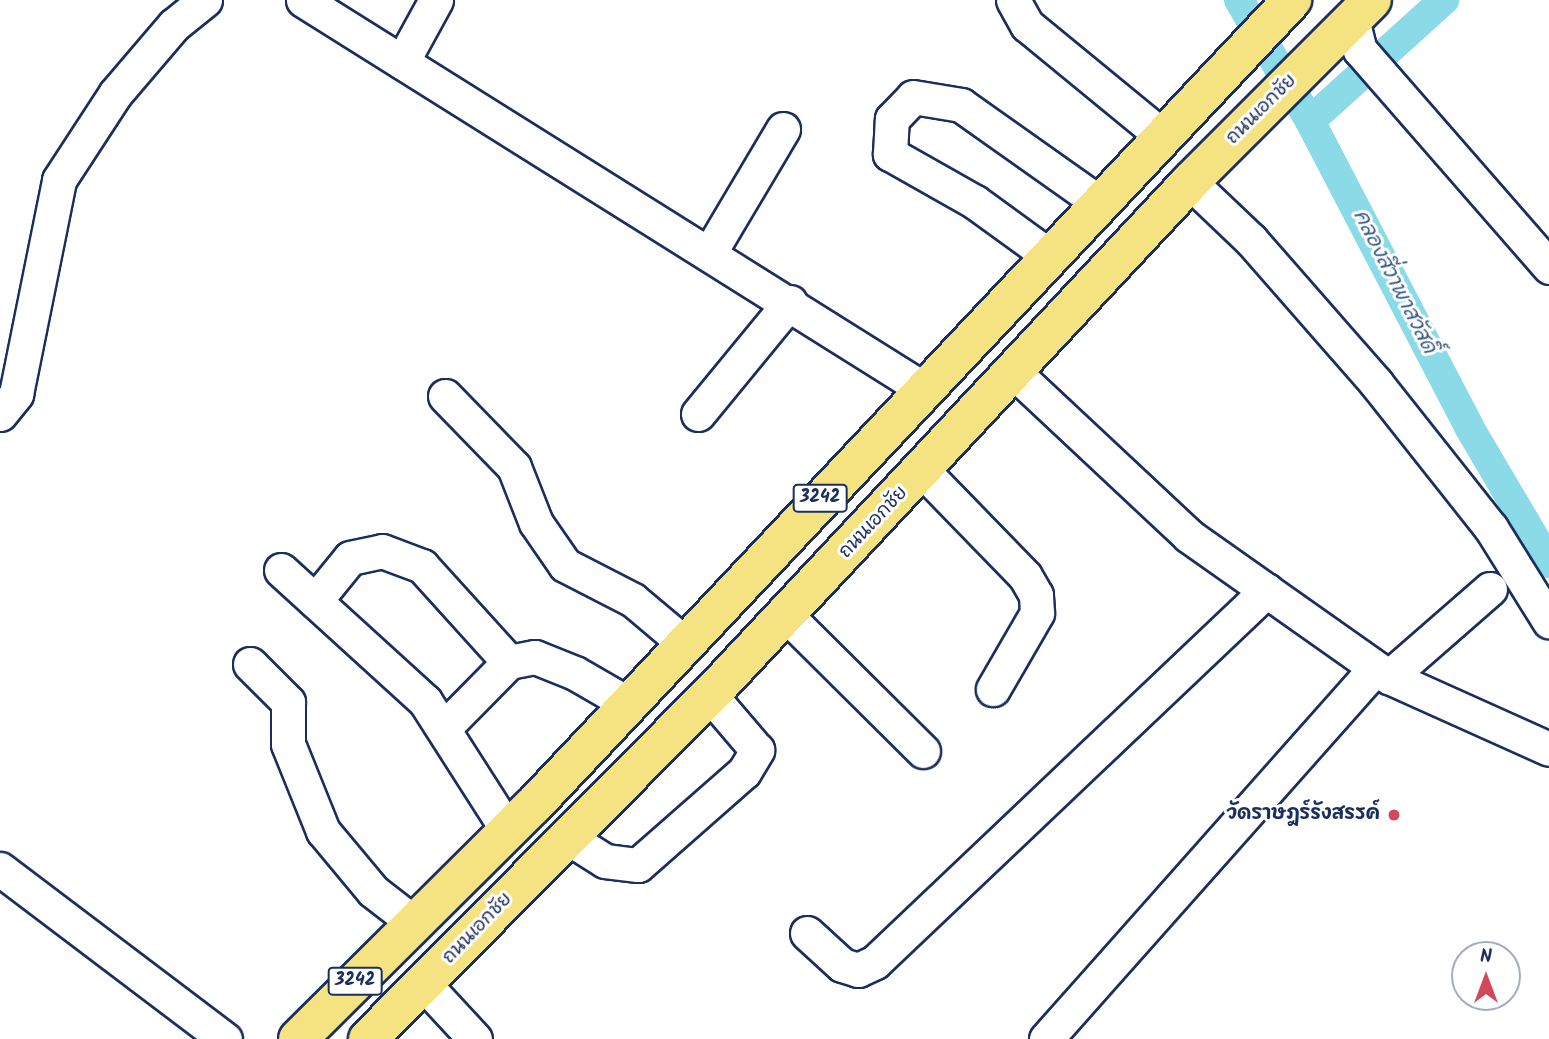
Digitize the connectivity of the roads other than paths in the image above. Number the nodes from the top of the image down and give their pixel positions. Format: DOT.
graph roads {
  1 [pos="205,0"];
  2 [pos="303,0"];
  3 [pos="436,0"];
  4 [pos="1013,0"];
  5 [pos="1290,2"];
  6 [pos="1352,29"];
  7 [pos="402,62"];
  8 [pos="783,129"];
  9 [pos="1162,136"];
  10 [pos="1190,182"];
  11 [pos="1098,202"];
  12 [pos="710,252"];
  13 [pos="1048,255"];
  14 [pos="1549,267"];
  15 [pos="790,302"];
  16 [pos="1015,373"];
  17 [pos="922,388"];
  18 [pos="445,396"];
  19 [pos="0,414"];
  20 [pos="698,414"];
  21 [pos="923,471"];
  22 [pos="281,570"];
  23 [pos="1267,590"];
  24 [pos="1490,590"];
  25 [pos="315,601"];
  26 [pos="1547,613"];
  27 [pos="786,615"];
  28 [pos="684,643"];
  29 [pos="509,662"];
  30 [pos="250,664"];
  31 [pos="1382,672"];
  32 [pos="993,689"];
  33 [pos="710,695"];
  34 [pos="627,704"];
  35 [pos="444,728"];
  36 [pos="1549,749"];
  37 [pos="923,751"];
  38 [pos="508,831"];
  39 [pos="567,837"];
  40 [pos="0,870"];
  41 [pos="413,922"];
  42 [pos="807,933"];
  43 [pos="424,984"];
  44 [pos="225,1039"];
  45 [pos="298,1039"];
  46 [pos="368,1039"];
  47 [pos="475,1039"];
  48 [pos="1046,1039"];
  1 -- 19 [label="street"];
  2 -- 7 [label="street"];
  3 -- 7 [label="street"];
  4 -- 9 [label="street"];
  5 -- 9 [label="main road, 3242"];
  6 -- 10 [label="main road, ถนนเอกชัย / 3242"];
  6 -- 14 [label="street"];
  7 -- 12 [label="street"];
  8 -- 12 [label="street"];
  9 -- 11 [label="main road, 3242"];
  10 -- 16 [label="main road, ถนนเอกชัย / 3242"];
  10 -- 26 [label="street"];
  11 -- 13 [label="main road, 3242"];
  11 -- 13 [label="street"];
  12 -- 15 [label="street"];
  13 -- 17 [label="main road, 3242"];
  15 -- 17 [label="street"];
  15 -- 20 [label="street"];
  16 -- 21 [label="main road, ถนนเอกชัย / 3242"];
  16 -- 23 [label="street"];
  17 -- 28 [label="main road, 3242"];
  18 -- 28 [label="street"];
  21 -- 27 [label="main road, ถนนเอกชัย / 3242"];
  21 -- 32 [label="street"];
  22 -- 25 [label="street"];
  23 -- 31 [label="street"];
  23 -- 42 [label="street"];
  24 -- 31 [label="street"];
  25 -- 29 [label="street"];
  25 -- 35 [label="street"];
  27 -- 33 [label="main road, ถนนเอกชัย / 3242"];
  27 -- 37 [label="street"];
  28 -- 34 [label="main road, 3242"];
  29 -- 34 [label="street"];
  29 -- 35 [label="street"];
  30 -- 41 [label="street"];
  31 -- 36 [label="street"];
  31 -- 48 [label="street"];
  33 -- 39 [label="main road, ถนนเอกชัย / 3242"];
  33 -- 39 [label="street"];
  34 -- 38 [label="main road, 3242"];
  35 -- 38 [label="street"];
  38 -- 41 [label="main road, 3242"];
  39 -- 43 [label="main road, ถนนเอกชัย / 3242"];
  40 -- 44 [label="street"];
  41 -- 45 [label="main road, 3242"];
  43 -- 46 [label="main road, ถนนเอกชัย / 3242"];
  43 -- 47 [label="street"];
}
